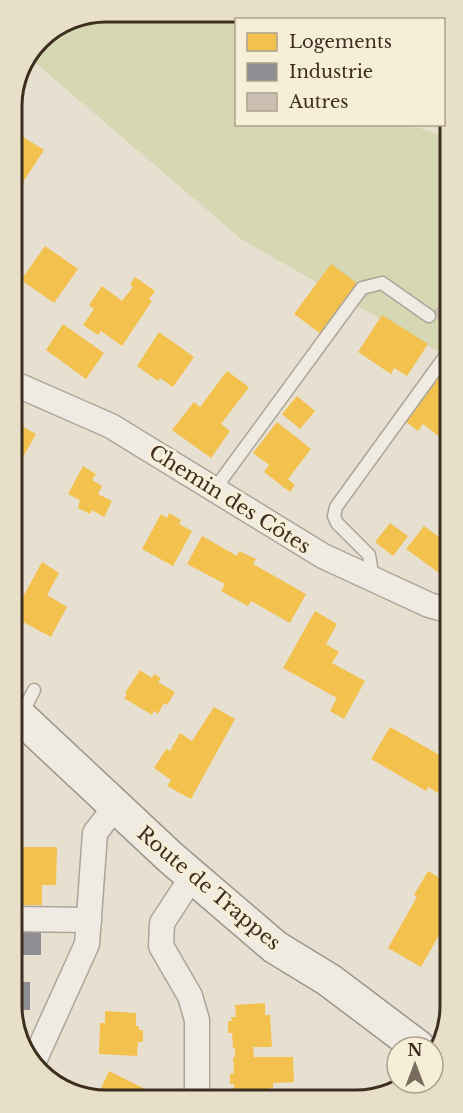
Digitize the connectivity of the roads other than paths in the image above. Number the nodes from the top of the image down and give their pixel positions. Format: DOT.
graph roads {
  1 [pos="429,316"];
  2 [pos="440,363"];
  3 [pos="23,387"];
  4 [pos="214,490"];
  5 [pos="373,579"];
  6 [pos="440,608"];
  7 [pos="23,706"];
  8 [pos="115,807"];
  9 [pos="192,877"];
  10 [pos="23,919"];
  11 [pos="89,920"];
  12 [pos="402,1035"];
  13 [pos="37,1053"];
  14 [pos="197,1090"];
  1 -- 4 [label="lane"];
  2 -- 5 [label="lane"];
  3 -- 4 [label="street, Chemin des Côtes"];
  4 -- 5 [label="street, Chemin des Côtes"];
  5 -- 6 [label="street, Chemin des Côtes"];
  7 -- 8 [label="main road, Route de Trappes"];
  8 -- 9 [label="main road, Route de Trappes"];
  8 -- 11 [label="street"];
  9 -- 12 [label="main road, Route de Trappes"];
  9 -- 14 [label="street"];
  10 -- 11 [label="street"];
  11 -- 13 [label="street"];
}
